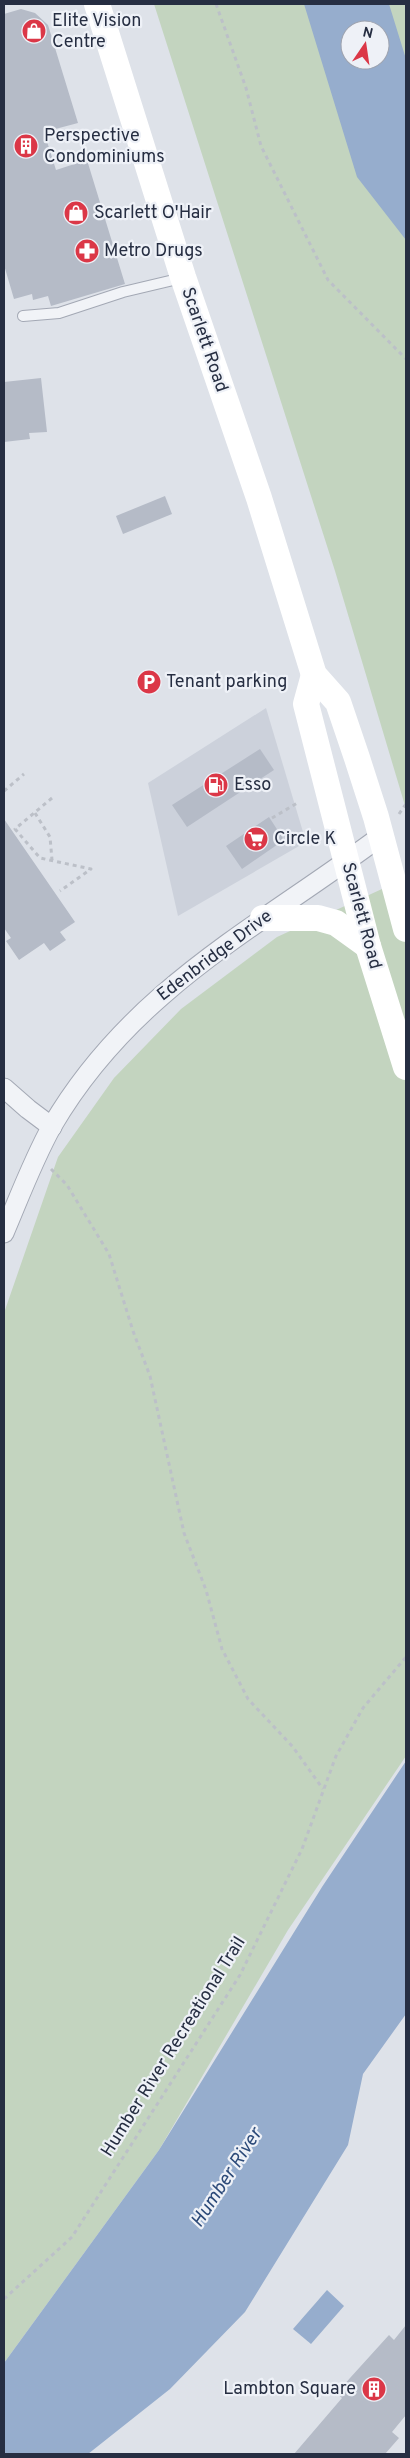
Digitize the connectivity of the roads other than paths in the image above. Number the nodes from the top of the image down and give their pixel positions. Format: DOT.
graph roads {
  1 [pos="96,4"];
  2 [pos="183,278"];
  3 [pos="22,316"];
  4 [pos="314,675"];
  5 [pos="381,836"];
  6 [pos="346,863"];
  7 [pos="263,918"];
  8 [pos="406,928"];
  9 [pos="368,946"];
  10 [pos="406,1068"];
  11 [pos="4,1088"];
  12 [pos="52,1127"];
  13 [pos="4,1233"];
  1 -- 2 [label="main road, Scarlett Road"];
  2 -- 3 [label="lane"];
  2 -- 4 [label="main road, Scarlett Road"];
  4 -- 5 [label="main road, Scarlett Road"];
  4 -- 6 [label="main road, Scarlett Road"];
  5 -- 6 [label="street, Edenbridge Drive"];
  5 -- 8 [label="main road, Scarlett Road"];
  6 -- 7 [label="street, Edenbridge Drive"];
  6 -- 9 [label="main road, Scarlett Road"];
  7 -- 9 [label="main road"];
  7 -- 12 [label="street, Edenbridge Drive"];
  9 -- 10 [label="main road, Scarlett Road"];
  11 -- 12 [label="street"];
  12 -- 13 [label="street, Edenbridge Drive"];
}
